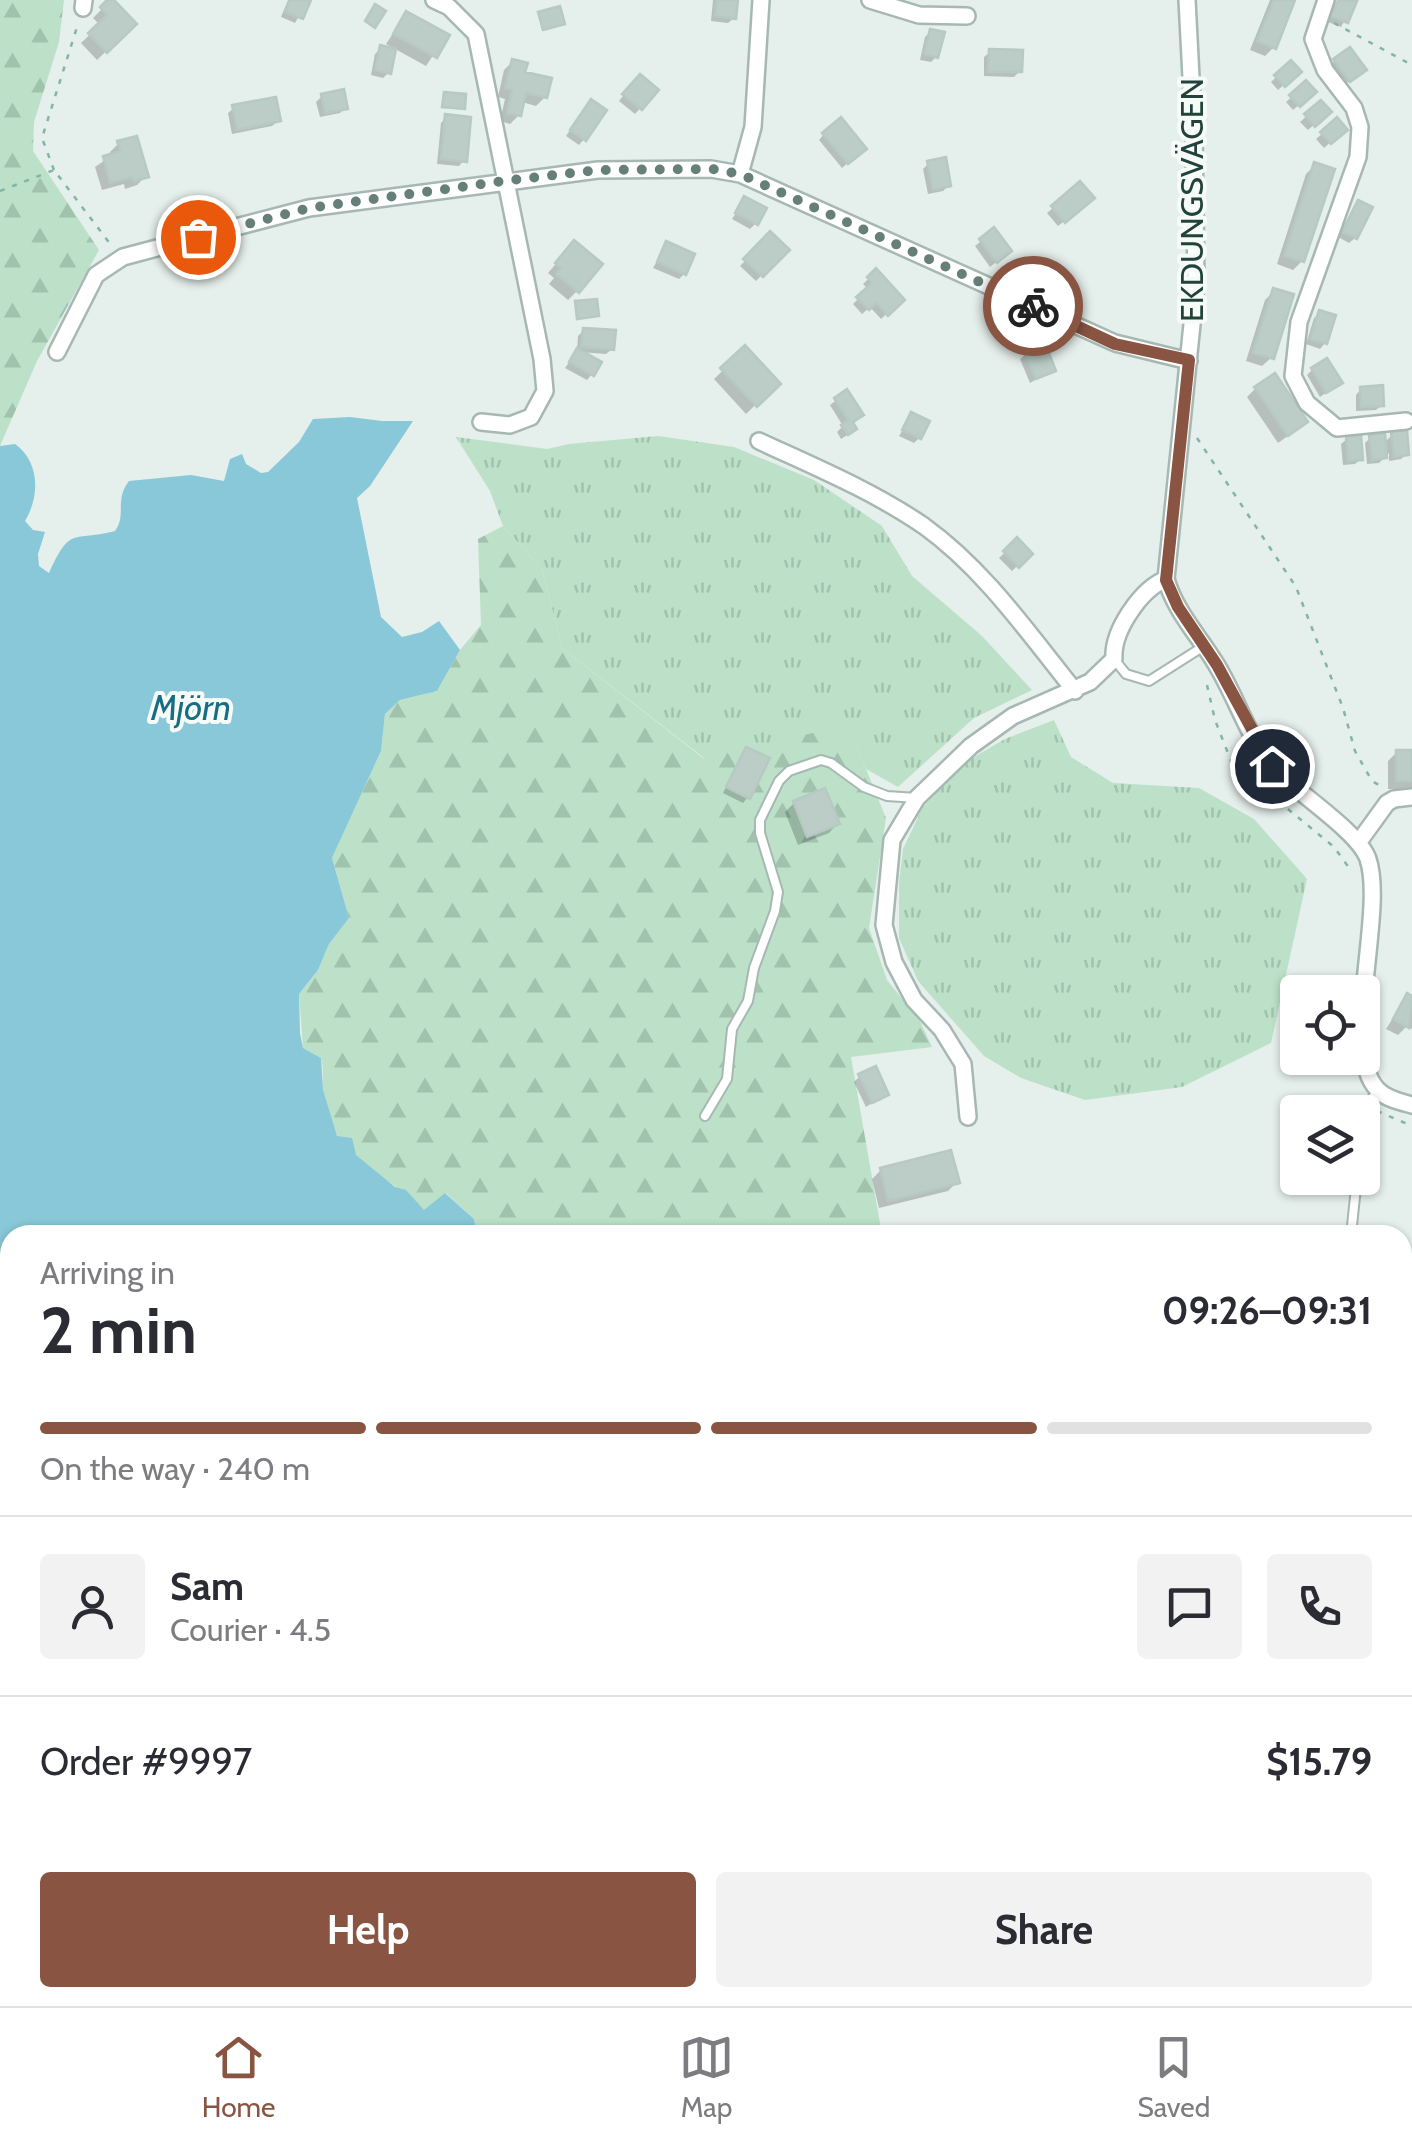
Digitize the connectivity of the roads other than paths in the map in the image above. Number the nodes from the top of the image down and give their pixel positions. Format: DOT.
graph roads {
  1 [pos="434,0"];
  2 [pos="761,0"];
  3 [pos="870,0"];
  4 [pos="1187,0"];
  5 [pos="1326,0"];
  6 [pos="967,16"];
  7 [pos="740,174"];
  8 [pos="504,181"];
  9 [pos="58,352"];
  10 [pos="1189,360"];
  11 [pos="481,422"];
  12 [pos="1406,422"];
  13 [pos="759,441"];
  14 [pos="1166,580"];
  15 [pos="1204,646"];
  16 [pos="1114,658"];
  17 [pos="1074,691"];
  18 [pos="1412,797"];
  19 [pos="917,798"];
  20 [pos="1358,844"];
  21 [pos="1378,1090"];
  22 [pos="1374,1095"];
  23 [pos="1412,1105"];
  24 [pos="705,1116"];
  25 [pos="968,1117"];
  26 [pos="1355,1195"];
  27 [pos="1352,1225"];
  1 -- 8 [label="street"];
  2 -- 7 [label="street"];
  3 -- 6 [label="street"];
  4 -- 10 [label="street, EKDUNGSVÄGEN"];
  5 -- 12 [label="street"];
  7 -- 8 [label="street"];
  7 -- 10 [label="street"];
  8 -- 9 [label="street"];
  8 -- 11 [label="street"];
  10 -- 14 [label="street, EKDUNGSVÄGEN"];
  13 -- 17 [label="street"];
  14 -- 15 [label="street"];
  14 -- 16 [label="street"];
  15 -- 16 [label="lane"];
  15 -- 20 [label="street"];
  16 -- 17 [label="street"];
  17 -- 19 [label="street"];
  18 -- 20 [label="street"];
  19 -- 24 [label="lane"];
  19 -- 25 [label="street"];
  20 -- 21 [label="street"];
  21 -- 22 [label="lane"];
  21 -- 23 [label="street"];
  26 -- 27 [label="lane"];
}
